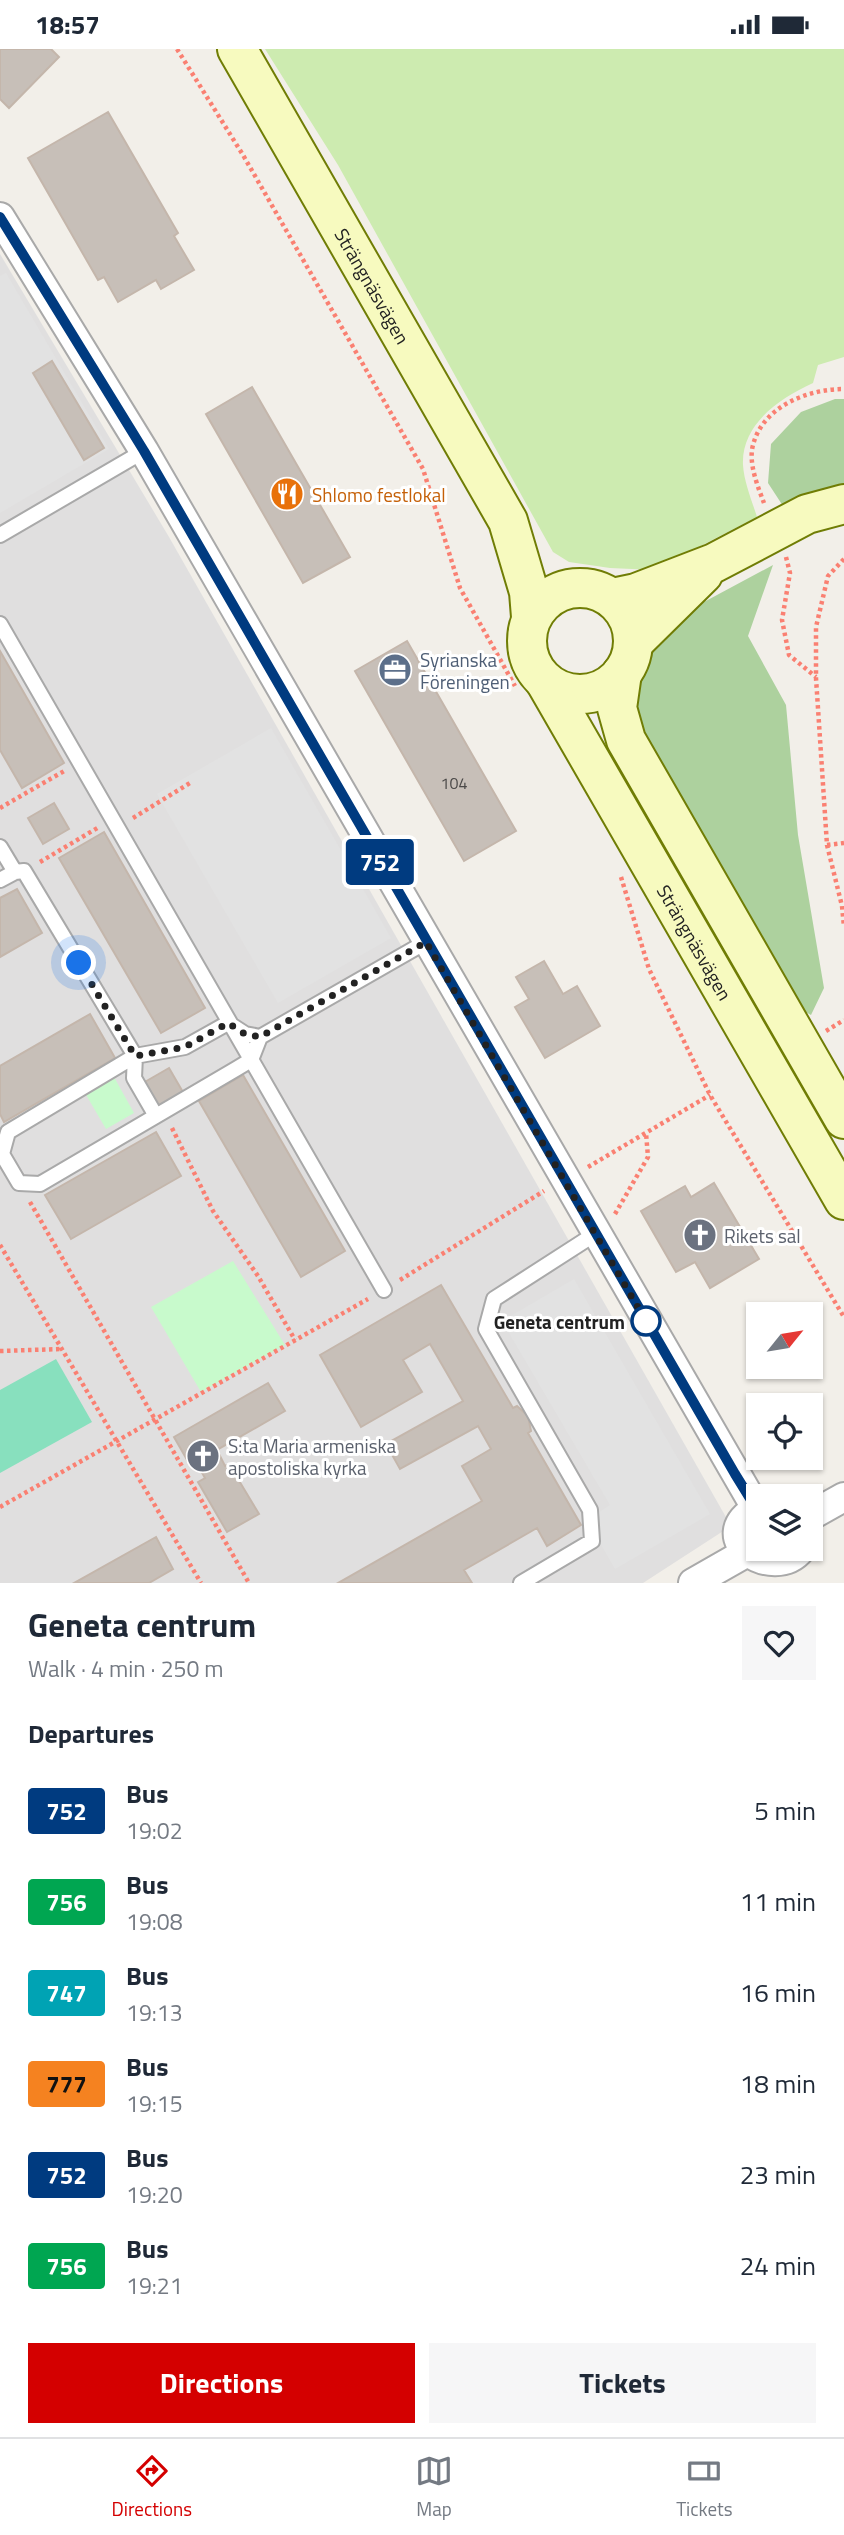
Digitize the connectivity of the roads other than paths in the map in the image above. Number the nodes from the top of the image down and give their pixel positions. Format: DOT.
graph roads {
  1 [pos="237,49"];
  2 [pos="0,217"];
  3 [pos="144,451"];
  4 [pos="844,504"];
  5 [pos="508,521"];
  6 [pos="0,535"];
  7 [pos="714,563"];
  8 [pos="596,593"];
  9 [pos="531,617"];
  10 [pos="0,624"];
  11 [pos="628,658"];
  12 [pos="534,689"];
  13 [pos="0,847"];
  14 [pos="15,872"];
  15 [pos="0,880"];
  16 [pos="426,942"];
  17 [pos="228,1023"];
  18 [pos="260,1037"];
  19 [pos="135,1056"];
  20 [pos="251,1060"];
  21 [pos="160,1114"];
  22 [pos="844,1119"];
  23 [pos="844,1200"];
  24 [pos="595,1234"];
  25 [pos="384,1290"];
  26 [pos="746,1489"];
  27 [pos="844,1497"];
  28 [pos="823,1509"];
  29 [pos="746,1516"];
  30 [pos="742,1555"];
  31 [pos="796,1566"];
  32 [pos="520,1583"];
  33 [pos="693,1583"];
  1 -- 5 [label="main road, Strängnäsvägen"];
  2 -- 3 [label="street"];
  3 -- 6 [label="lane"];
  3 -- 16 [label="street"];
  4 -- 7 [label="main road"];
  5 -- 8 [label="main road, Strängnäsvägen"];
  5 -- 9 [label="main road, Strängnäsvägen"];
  7 -- 8 [label="main road"];
  7 -- 11 [label="main road"];
  8 -- 9 [label="main road"];
  8 -- 11 [label="main road"];
  9 -- 12 [label="main road"];
  10 -- 17 [label="lane"];
  11 -- 12 [label="main road"];
  11 -- 22 [label="main road"];
  12 -- 23 [label="main road, Strängnäsvägen"];
  13 -- 14 [label="lane"];
  14 -- 15 [label="lane"];
  14 -- 19 [label="lane"];
  16 -- 18 [label="lane"];
  16 -- 24 [label="street"];
  17 -- 18 [label="lane"];
  17 -- 19 [label="lane"];
  17 -- 20 [label="lane"];
  18 -- 20 [label="lane"];
  19 -- 21 [label="lane"];
  19 -- 21 [label="lane"];
  20 -- 21 [label="lane"];
  20 -- 25 [label="lane"];
  24 -- 26 [label="street"];
  24 -- 32 [label="lane"];
  27 -- 28 [label="street"];
  29 -- 30 [label="street"];
  30 -- 31 [label="street"];
  30 -- 33 [label="street"];
}
